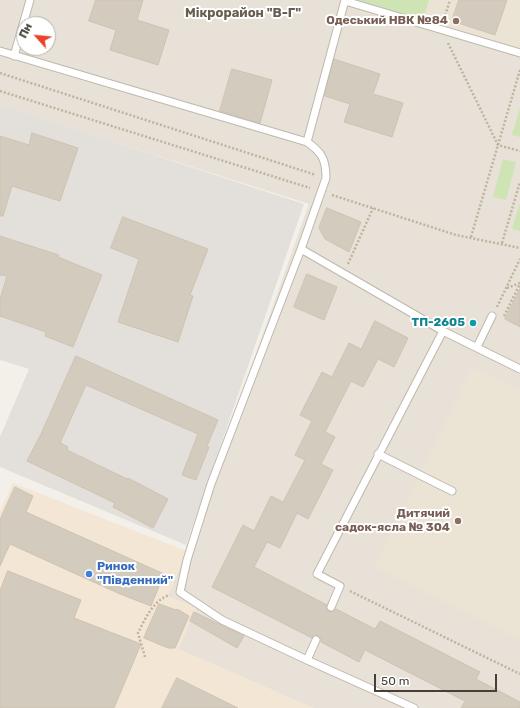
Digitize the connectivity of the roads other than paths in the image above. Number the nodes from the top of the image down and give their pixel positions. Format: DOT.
graph roads {
  1 [pos="30,0"];
  2 [pos="345,0"];
  3 [pos="0,51"];
  4 [pos="520,53"];
  5 [pos="14,56"];
  6 [pos="307,142"];
  7 [pos="301,249"];
  8 [pos="492,316"];
  9 [pos="443,331"];
  10 [pos="477,347"];
  11 [pos="520,369"];
  12 [pos="378,454"];
  13 [pos="452,491"];
  14 [pos="331,607"];
  15 [pos="316,640"];
  16 [pos="307,660"];
  17 [pos="414,708"];
  1 -- 5 [label="lane"];
  2 -- 4 [label="lane"];
  2 -- 6 [label="lane"];
  3 -- 5 [label="lane"];
  5 -- 6 [label="lane"];
  6 -- 7 [label="lane"];
  7 -- 9 [label="lane"];
  7 -- 16 [label="lane"];
  8 -- 10 [label="lane"];
  9 -- 10 [label="lane"];
  9 -- 12 [label="lane"];
  10 -- 11 [label="lane"];
  12 -- 13 [label="lane"];
  12 -- 14 [label="lane"];
  15 -- 16 [label="lane"];
  16 -- 17 [label="lane"];
}
